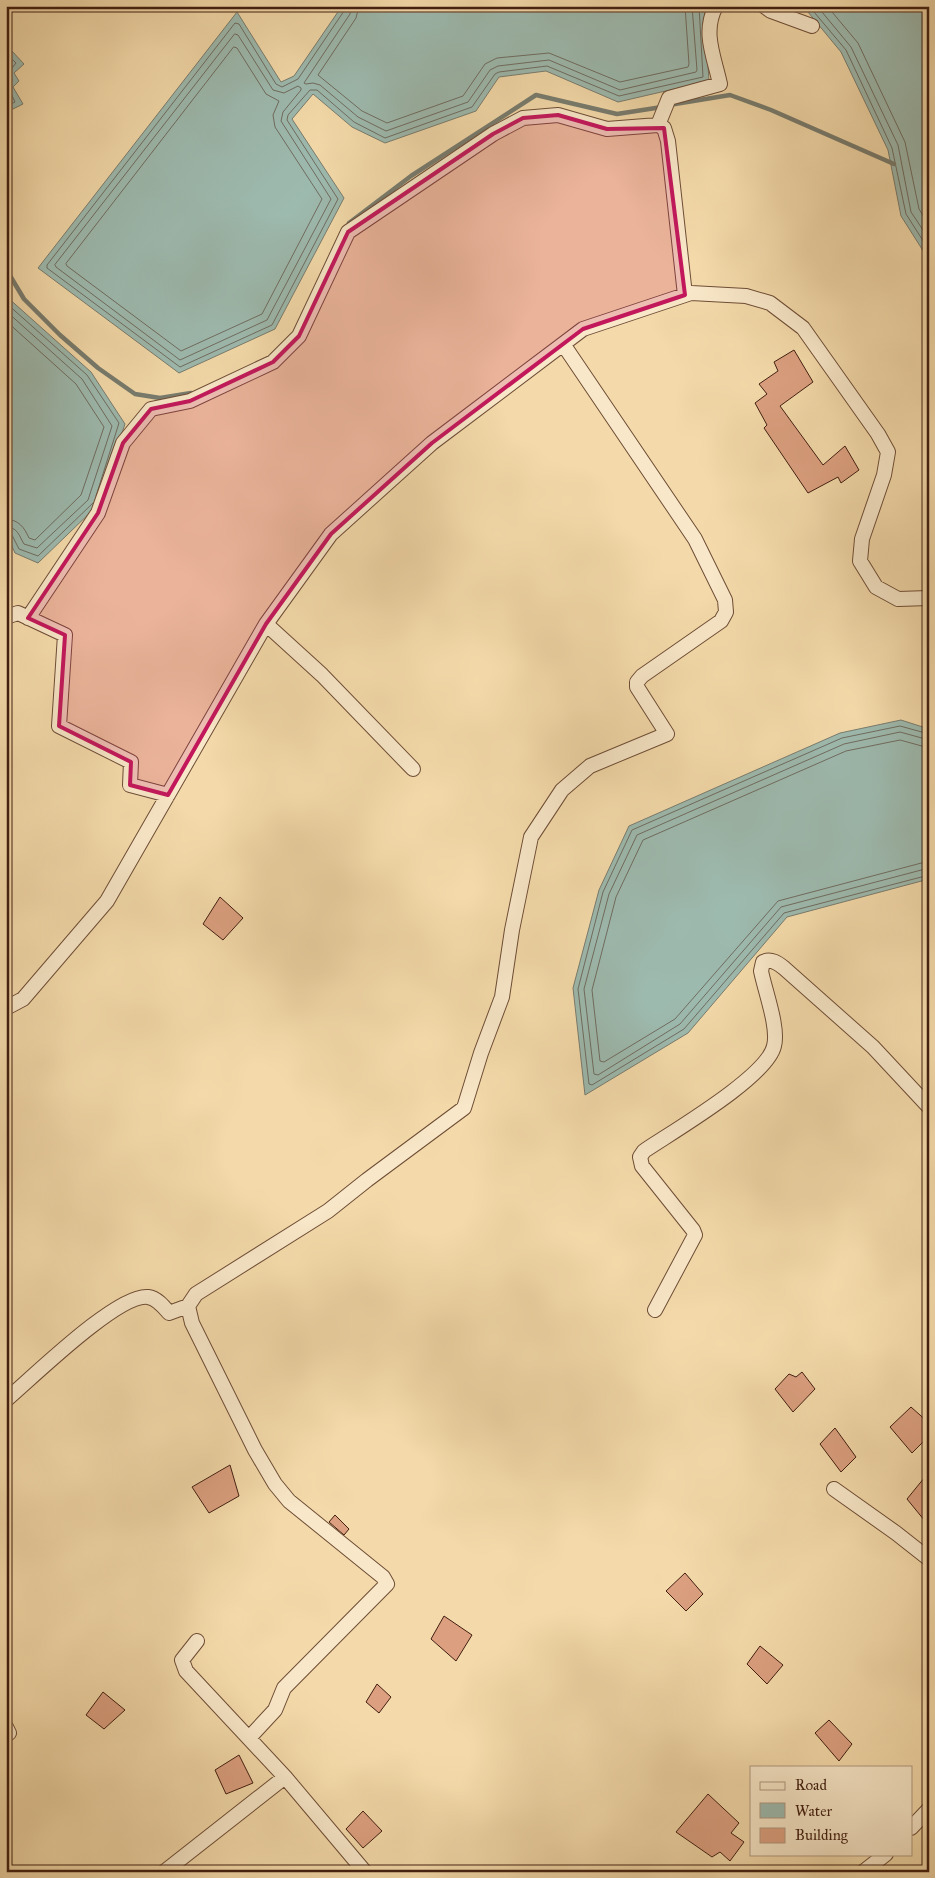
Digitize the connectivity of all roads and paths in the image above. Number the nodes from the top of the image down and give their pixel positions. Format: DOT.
graph roads {
  1 [pos="716,6"];
  2 [pos="764,6"];
  3 [pos="812,26"];
  4 [pos="658,125"];
  5 [pos="685,295"];
  6 [pos="563,344"];
  7 [pos="929,598"];
  8 [pos="6,617"];
  9 [pos="28,618"];
  10 [pos="266,624"];
  11 [pos="413,769"];
  12 [pos="168,795"];
  13 [pos="6,1008"];
  14 [pos="929,1107"];
  15 [pos="188,1306"];
  16 [pos="655,1310"];
  17 [pos="6,1400"];
  18 [pos="834,1489"];
  19 [pos="929,1559"];
  20 [pos="197,1641"];
  21 [pos="249,1738"];
  22 [pos="285,1777"];
  23 [pos="929,1809"];
  24 [pos="912,1827"];
  25 [pos="884,1856"];
  26 [pos="874,1869"];
  27 [pos="164,1872"];
  28 [pos="365,1872"];
  1 -- 4 [label="street"];
  2 -- 3 [label="street"];
  4 -- 5 [label="street"];
  4 -- 9 [label="street"];
  5 -- 6 [label="street"];
  5 -- 7 [label="street"];
  6 -- 10 [label="street"];
  6 -- 15 [label="street"];
  8 -- 9 [label="street"];
  9 -- 12 [label="street"];
  10 -- 11 [label="street"];
  10 -- 12 [label="street"];
  12 -- 13 [label="street"];
  14 -- 16 [label="street"];
  15 -- 17 [label="street"];
  15 -- 21 [label="street"];
  18 -- 19 [label="street"];
  20 -- 21 [label="street"];
  21 -- 22 [label="street"];
  22 -- 27 [label="street"];
  22 -- 28 [label="street"];
  23 -- 24 [label="street"];
  25 -- 26 [label="street"];
}
